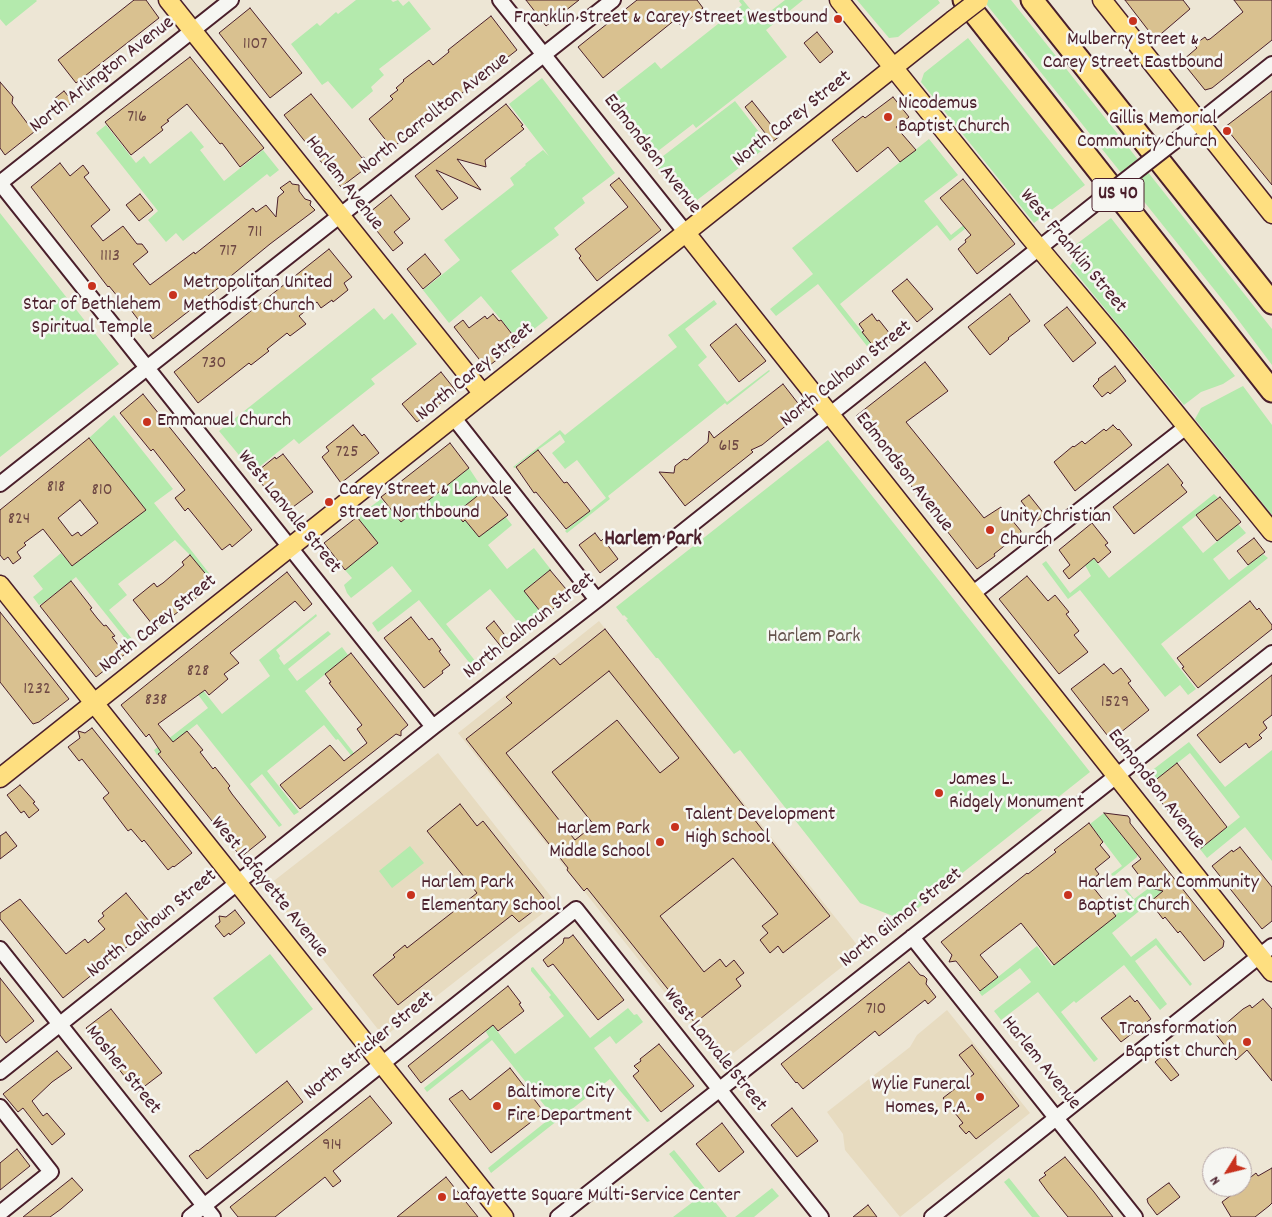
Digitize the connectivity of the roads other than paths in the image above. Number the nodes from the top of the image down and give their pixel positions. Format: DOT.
graph roads {
  1 [pos="168,0"];
  2 [pos="231,0"];
  3 [pos="500,0"];
  4 [pos="613,0"];
  5 [pos="839,0"];
  6 [pos="964,0"];
  7 [pos="979,0"];
  8 [pos="1032,0"];
  9 [pos="1102,0"];
  10 [pos="193,30"];
  11 [pos="544,55"];
  12 [pos="1272,64"];
  13 [pos="894,67"];
  14 [pos="1199,122"];
  15 [pos="0,183"];
  16 [pos="1272,214"];
  17 [pos="340,215"];
  18 [pos="686,233"];
  19 [pos="1039,248"];
  20 [pos="1272,303"];
  21 [pos="147,368"];
  22 [pos="1272,391"];
  23 [pos="484,394"];
  24 [pos="829,414"];
  25 [pos="454,418"];
  26 [pos="1186,427"];
  27 [pos="0,484"];
  28 [pos="1272,532"];
  29 [pos="290,548"];
  30 [pos="0,586"];
  31 [pos="972,594"];
  32 [pos="597,600"];
  33 [pos="1272,653"];
  34 [pos="94,704"];
  35 [pos="433,727"];
  36 [pos="1116,776"];
  37 [pos="0,778"];
  38 [pos="238,884"];
  39 [pos="576,909"];
  40 [pos="912,937"];
  41 [pos="0,949"];
  42 [pos="1266,951"];
  43 [pos="1272,972"];
  44 [pos="60,1025"];
  45 [pos="381,1064"];
  46 [pos="0,1072"];
  47 [pos="718,1089"];
  48 [pos="0,1107"];
  49 [pos="1056,1118"];
  50 [pos="204,1206"];
  51 [pos="0,1213"];
  52 [pos="190,1217"];
  53 [pos="213,1217"];
  54 [pos="504,1217"];
  55 [pos="558,1217"];
  56 [pos="821,1217"];
  57 [pos="932,1217"];
  58 [pos="1135,1217"];
  1 -- 10 [label="main road, Harlem Avenue"];
  2 -- 10 [label="street, North Arlington Avenue"];
  3 -- 11 [label="street, Edmondson Avenue"];
  4 -- 11 [label="street, North Carrollton Avenue"];
  5 -- 13 [label="main road, West Franklin Street"];
  6 -- 22 [label="highway, US 40"];
  7 -- 13 [label="main road, North Carey Street, bridge"];
  8 -- 20 [label="highway, US 40"];
  9 -- 14 [label="main road"];
  10 -- 15 [label="street, North Arlington Avenue"];
  10 -- 17 [label="main road, Harlem Avenue"];
  11 -- 17 [label="street, North Carrollton Avenue"];
  11 -- 18 [label="street, Edmondson Avenue"];
  12 -- 14 [label="street, North Calhoun Street"];
  13 -- 18 [label="main road, North Carey Street"];
  13 -- 19 [label="main road, West Franklin Street"];
  14 -- 16 [label="main road"];
  14 -- 19 [label="street, North Calhoun Street, bridge"];
  15 -- 21 [label="street, West Lanvale Street"];
  17 -- 21 [label="street, North Carrollton Avenue"];
  17 -- 23 [label="main road, Harlem Avenue"];
  18 -- 23 [label="main road, North Carey Street"];
  18 -- 24 [label="main road, Edmondson Avenue"];
  19 -- 24 [label="street, North Calhoun Street"];
  19 -- 26 [label="main road, West Franklin Street"];
  21 -- 27 [label="street, North Carrollton Avenue"];
  21 -- 29 [label="street, West Lanvale Street"];
  23 -- 25 [label="main road, North Carey Street"];
  24 -- 31 [label="main road, Edmondson Avenue"];
  24 -- 32 [label="street, North Calhoun Street"];
  25 -- 29 [label="main road, North Carey Street"];
  25 -- 32 [label="street"];
  26 -- 28 [label="main road, West Franklin Street"];
  26 -- 31 [label="street"];
  29 -- 34 [label="main road, North Carey Street"];
  29 -- 35 [label="street, West Lanvale Street"];
  30 -- 34 [label="main road, West Lafayette Avenue"];
  31 -- 36 [label="main road, Edmondson Avenue"];
  32 -- 35 [label="street, North Calhoun Street"];
  33 -- 36 [label="street, North Gilmor Street"];
  34 -- 37 [label="main road, North Carey Street"];
  34 -- 38 [label="main road, West Lafayette Avenue"];
  35 -- 38 [label="street, North Calhoun Street"];
  36 -- 40 [label="street, North Gilmor Street"];
  36 -- 42 [label="main road, Edmondson Avenue"];
  38 -- 44 [label="street, North Calhoun Street"];
  38 -- 45 [label="main road, West Lafayette Avenue"];
  39 -- 45 [label="street, North Stricker Street"];
  39 -- 47 [label="street, West Lanvale Street"];
  40 -- 47 [label="street, North Gilmor Street"];
  40 -- 49 [label="street, Harlem Avenue"];
  41 -- 44 [label="street, Mosher Street"];
  42 -- 43 [label="main road, Edmondson Avenue"];
  42 -- 49 [label="street"];
  44 -- 46 [label="street, North Calhoun Street"];
  44 -- 50 [label="street, Mosher Street"];
  45 -- 50 [label="street, North Stricker Street"];
  45 -- 54 [label="main road, West Lafayette Avenue"];
  47 -- 55 [label="street, North Gilmor Street"];
  47 -- 56 [label="street, West Lanvale Street"];
  48 -- 51 [label="street"];
  49 -- 57 [label="street"];
  49 -- 58 [label="street, Harlem Avenue"];
  50 -- 52 [label="street, North Stricker Street"];
  50 -- 53 [label="street, Mosher Street"];
}
